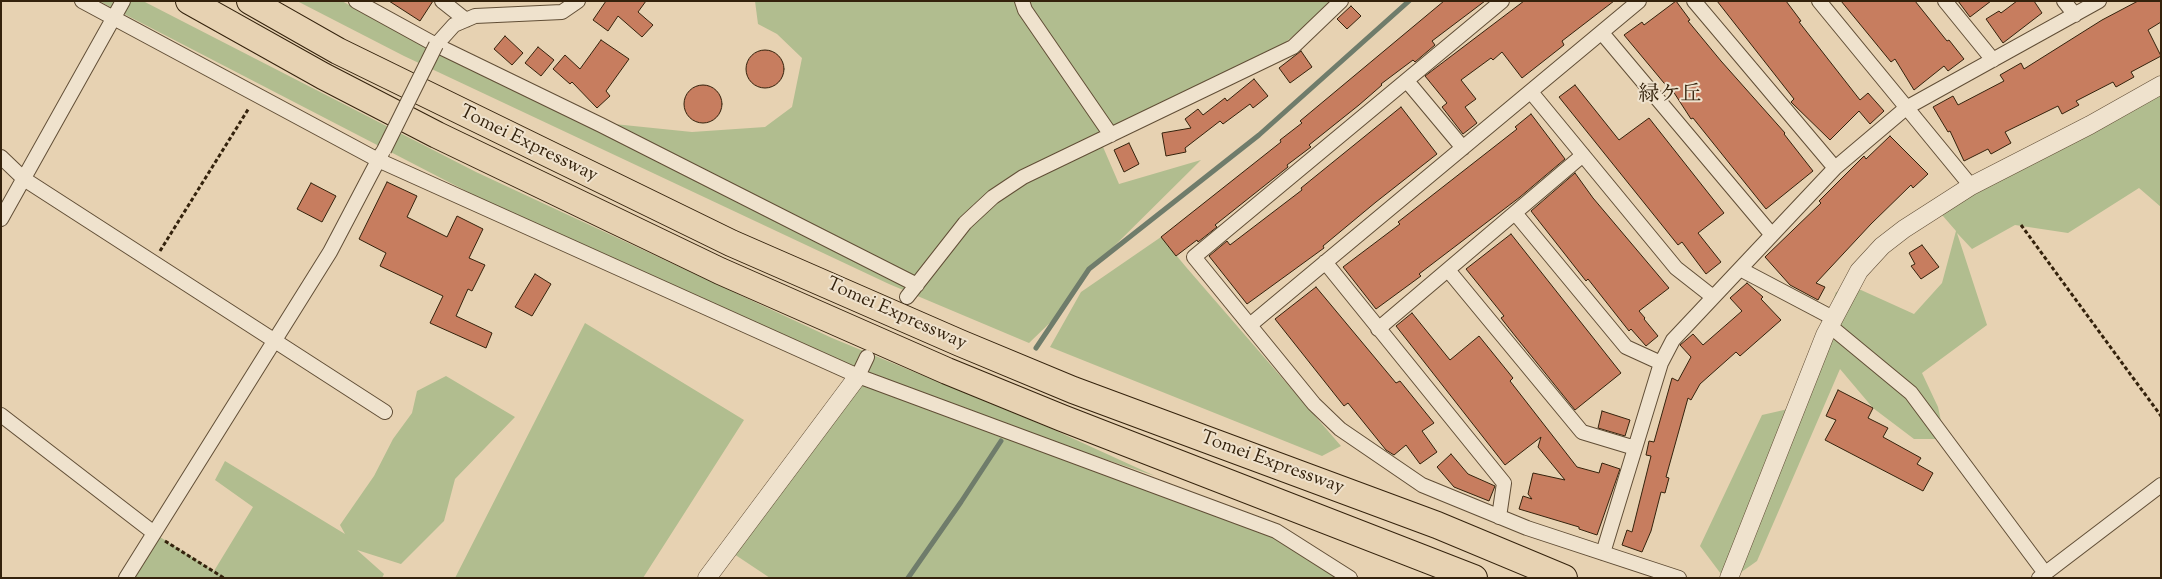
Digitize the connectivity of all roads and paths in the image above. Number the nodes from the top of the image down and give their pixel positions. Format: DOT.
graph roads {
  1 [pos="82,1"];
  2 [pos="189,1"];
  3 [pos="250,1"];
  4 [pos="356,1"];
  5 [pos="442,1"];
  6 [pos="578,1"];
  7 [pos="1022,1"];
  8 [pos="1341,1"];
  9 [pos="1502,1"];
  10 [pos="1640,1"];
  11 [pos="1694,1"];
  12 [pos="1819,1"];
  13 [pos="1945,1"];
  14 [pos="2064,1"];
  15 [pos="2099,1"];
  16 [pos="118,10"];
  17 [pos="2075,15"];
  18 [pos="466,20"];
  19 [pos="1602,32"];
  20 [pos="436,45"];
  21 [pos="1993,60"];
  22 [pos="1406,81"];
  23 [pos="2161,85"];
  24 [pos="1531,92"];
  25 [pos="257,95"];
  26 [pos="1906,108"];
  27 [pos="1111,135"];
  28 [pos="1463,148"];
  29 [pos="381,155"];
  30 [pos="1583,155"];
  31 [pos="1,157"];
  32 [pos="1836,168"];
  33 [pos="24,179"];
  34 [pos="1971,186"];
  35 [pos="1515,213"];
  36 [pos="1,219"];
  37 [pos="2021,225"];
  38 [pos="1772,235"];
  39 [pos="154,262"];
  40 [pos="1325,262"];
  41 [pos="1740,269"];
  42 [pos="1448,270"];
  43 [pos="917,285"];
  44 [pos="907,296"];
  45 [pos="1714,297"];
  46 [pos="1832,322"];
  47 [pos="1250,325"];
  48 [pos="1378,329"];
  49 [pos="276,341"];
  50 [pos="867,357"];
  51 [pos="1661,363"];
  52 [pos="858,376"];
  53 [pos="385,412"];
  54 [pos="1,415"];
  55 [pos="2161,416"];
  56 [pos="1635,448"];
  57 [pos="2161,485"];
  58 [pos="1499,517"];
  59 [pos="1437,525"];
  60 [pos="154,533"];
  61 [pos="1603,553"];
  62 [pos="2042,576"];
  63 [pos="126,578"];
  64 [pos="224,578"];
  65 [pos="708,578"];
  66 [pos="1350,578"];
  67 [pos="1474,578"];
  68 [pos="1564,578"];
  69 [pos="1581,578"];
  70 [pos="1679,578"];
  71 [pos="1729,578"];
  1 -- 16 [label="street"];
  2 -- 67 [label="highway, Tomei Expressway"];
  3 -- 59 [label="highway, Tomei Expressway"];
  4 -- 20 [label="street"];
  5 -- 18 [label="street"];
  6 -- 18 [label="street"];
  7 -- 27 [label="street"];
  8 -- 27 [label="street"];
  9 -- 22 [label="street"];
  10 -- 19 [label="street"];
  11 -- 32 [label="street"];
  12 -- 26 [label="street"];
  13 -- 21 [label="street"];
  14 -- 17 [label="street"];
  15 -- 17 [label="street"];
  16 -- 25 [label="street"];
  16 -- 33 [label="street"];
  17 -- 21 [label="street"];
  18 -- 20 [label="street"];
  19 -- 24 [label="street"];
  19 -- 38 [label="street"];
  20 -- 29 [label="street, bridge"];
  20 -- 43 [label="street"];
  21 -- 26 [label="street"];
  22 -- 28 [label="street"];
  22 -- 47 [label="street"];
  23 -- 34 [label="street"];
  24 -- 28 [label="street"];
  24 -- 30 [label="street"];
  25 -- 29 [label="street"];
  25 -- 39 [label="path"];
  26 -- 32 [label="street"];
  26 -- 34 [label="street"];
  27 -- 43 [label="street"];
  28 -- 40 [label="street"];
  29 -- 49 [label="street"];
  29 -- 52 [label="street"];
  30 -- 35 [label="street"];
  30 -- 45 [label="street"];
  31 -- 33 [label="street"];
  32 -- 38 [label="street"];
  33 -- 36 [label="street"];
  33 -- 39 [label="street"];
  34 -- 46 [label="street"];
  35 -- 42 [label="street"];
  35 -- 51 [label="street"];
  37 -- 55 [label="path"];
  38 -- 41 [label="street"];
  39 -- 49 [label="street"];
  40 -- 47 [label="street"];
  40 -- 48 [label="street"];
  41 -- 45 [label="street"];
  41 -- 46 [label="street"];
  42 -- 48 [label="street"];
  42 -- 56 [label="street"];
  43 -- 44 [label="street"];
  45 -- 51 [label="street"];
  46 -- 62 [label="street"];
  46 -- 71 [label="street"];
  47 -- 58 [label="street"];
  48 -- 58 [label="street"];
  49 -- 53 [label="street"];
  49 -- 60 [label="street"];
  50 -- 52 [label="street"];
  51 -- 56 [label="street"];
  52 -- 65 [label="street"];
  52 -- 66 [label="street"];
  54 -- 60 [label="street"];
  56 -- 61 [label="street"];
  57 -- 62 [label="street"];
  58 -- 61 [label="street"];
  59 -- 68 [label="highway, Tomei Expressway"];
  59 -- 69 [label="highway"];
  60 -- 63 [label="street"];
  60 -- 64 [label="path"];
  61 -- 70 [label="street"];
}
